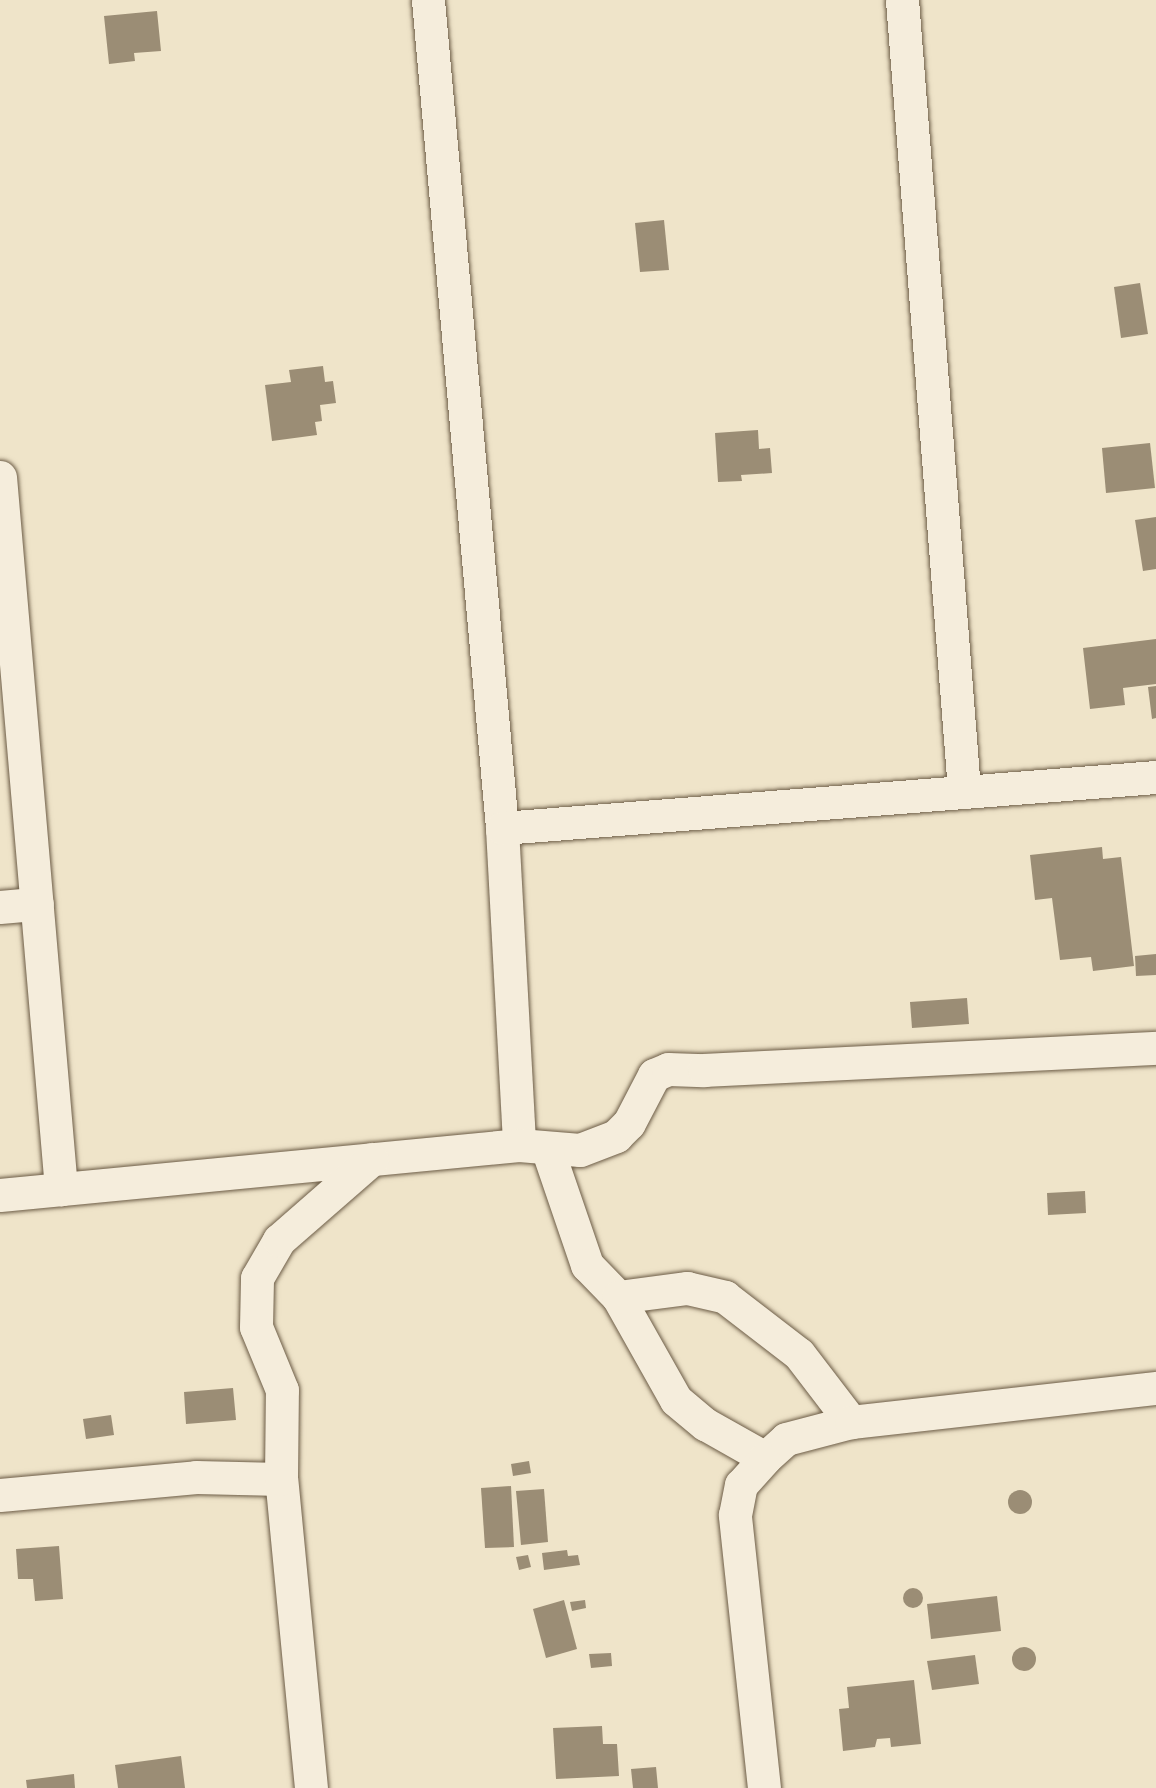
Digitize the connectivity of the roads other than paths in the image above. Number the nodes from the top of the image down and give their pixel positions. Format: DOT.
graph roads {
  1 [pos="428,0"];
  2 [pos="902,0"];
  3 [pos="0,477"];
  4 [pos="1156,777"];
  5 [pos="964,790"];
  6 [pos="501,828"];
  7 [pos="37,904"];
  8 [pos="0,907"];
  9 [pos="1156,1048"];
  10 [pos="533,1147"];
  11 [pos="372,1160"];
  12 [pos="61,1189"];
  13 [pos="0,1195"];
  14 [pos="618,1297"];
  15 [pos="1156,1388"];
  16 [pos="851,1422"];
  17 [pos="765,1458"];
  18 [pos="281,1479"];
  19 [pos="0,1495"];
  20 [pos="311,1788"];
  21 [pos="764,1788"];
  1 -- 6 [label="street"];
  2 -- 5 [label="street"];
  3 -- 7 [label="street"];
  4 -- 5 [label="street"];
  5 -- 6 [label="street"];
  6 -- 10 [label="street"];
  7 -- 8 [label="street"];
  7 -- 12 [label="street"];
  9 -- 10 [label="street"];
  10 -- 11 [label="street"];
  10 -- 14 [label="street"];
  11 -- 12 [label="street"];
  11 -- 18 [label="street"];
  12 -- 13 [label="street"];
  14 -- 16 [label="street"];
  14 -- 17 [label="street"];
  15 -- 16 [label="street"];
  16 -- 17 [label="street"];
  17 -- 21 [label="street"];
  18 -- 19 [label="street"];
  18 -- 20 [label="street"];
}
